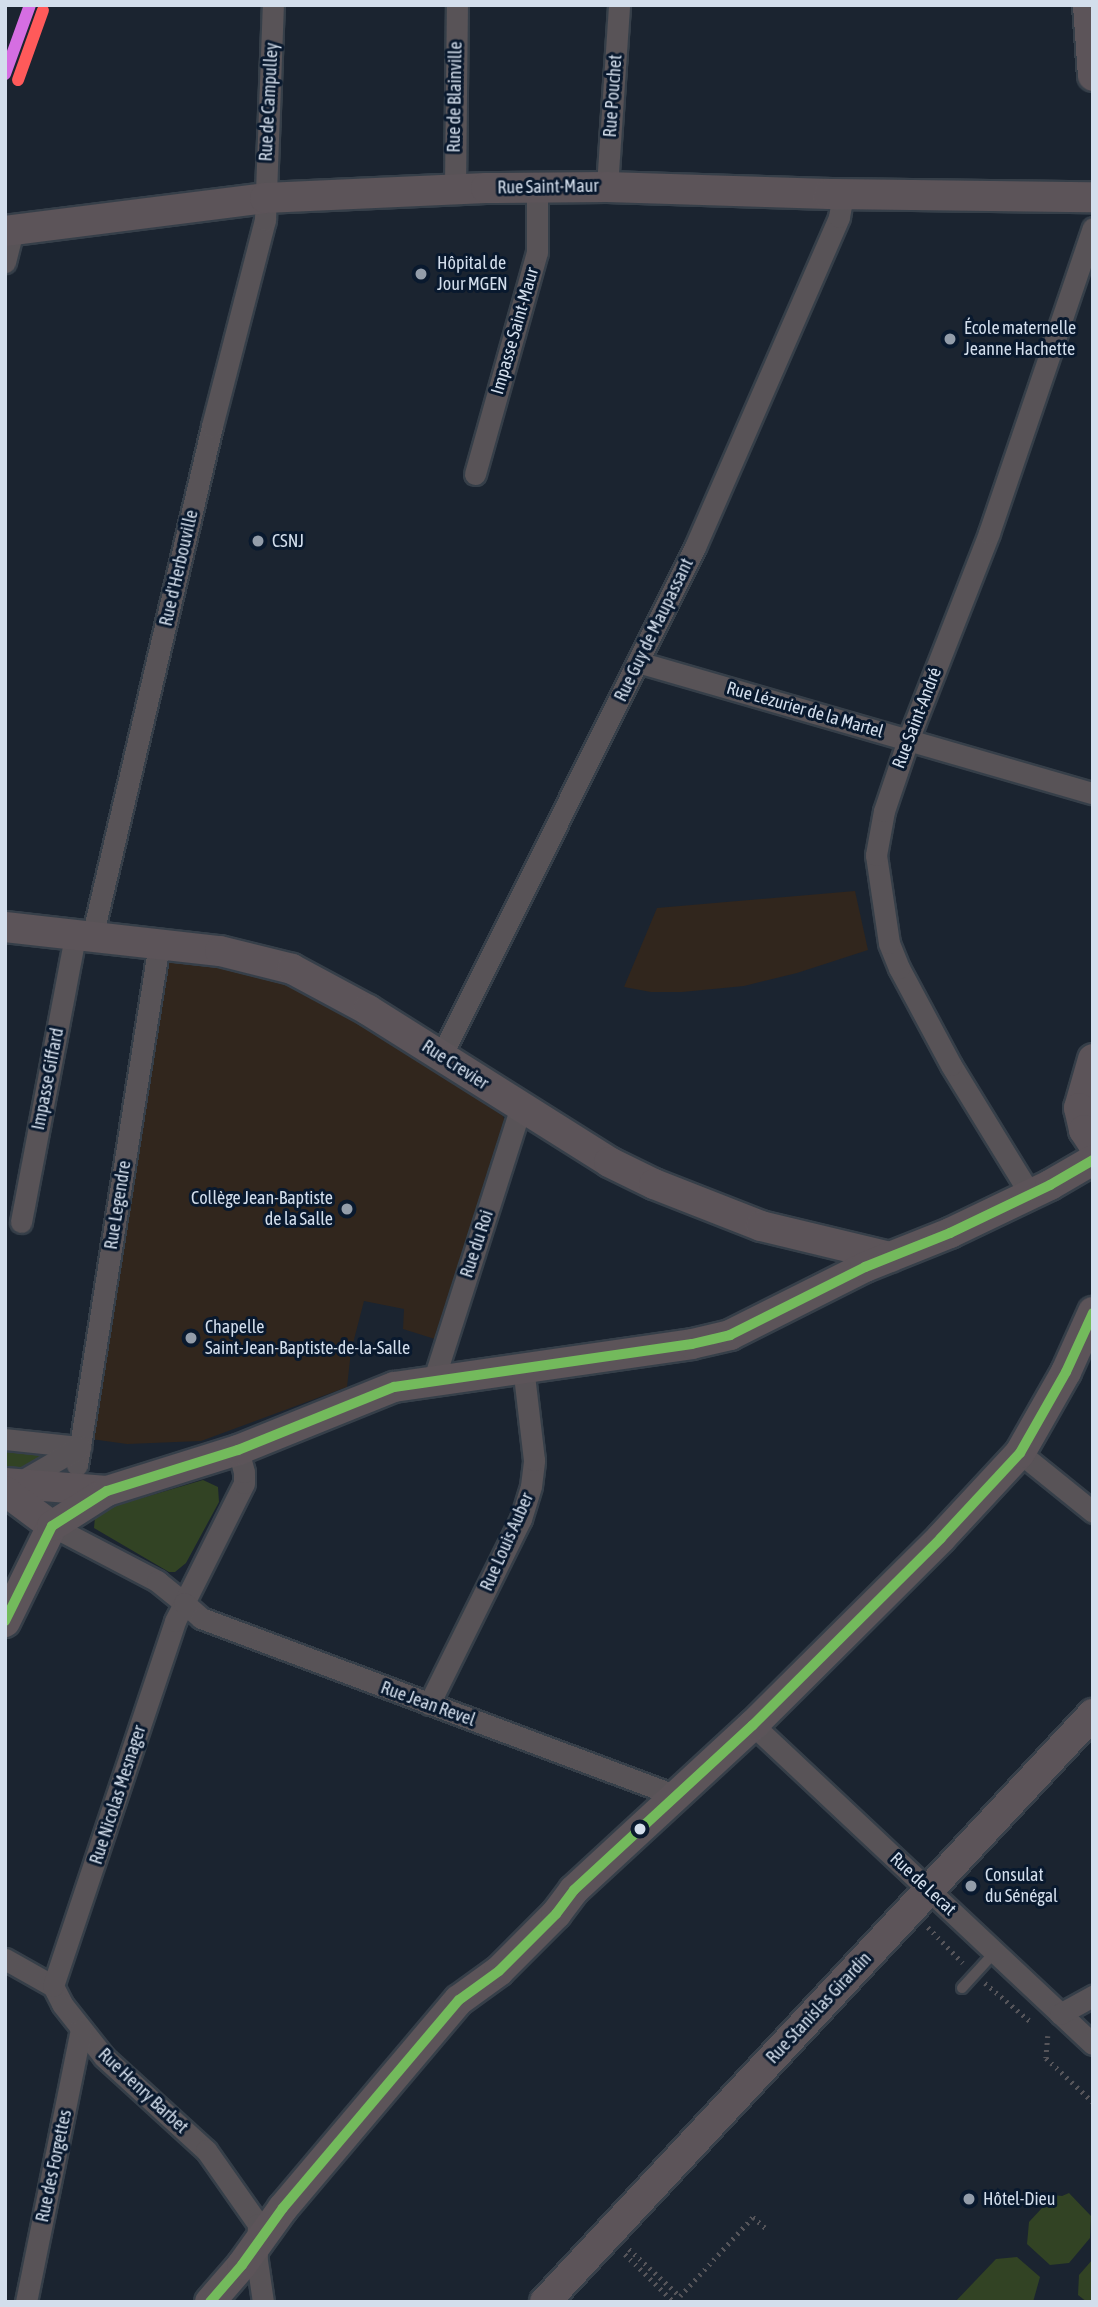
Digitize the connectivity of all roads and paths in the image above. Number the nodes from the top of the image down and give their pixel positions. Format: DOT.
graph roads {
  1 [pos="273,5"];
  2 [pos="457,5"];
  3 [pos="619,5"];
  4 [pos="1087,5"];
  5 [pos="1093,76"];
  6 [pos="537,186"];
  7 [pos="607,187"];
  8 [pos="455,189"];
  9 [pos="843,194"];
  10 [pos="1093,197"];
  11 [pos="265,198"];
  12 [pos="1093,228"];
  13 [pos="9,231"];
  14 [pos="5,262"];
  15 [pos="475,474"];
  16 [pos="638,662"];
  17 [pos="908,740"];
  18 [pos="1093,793"];
  19 [pos="5,927"];
  20 [pos="84,936"];
  21 [pos="159,944"];
  22 [pos="441,1056"];
  23 [pos="1093,1059"];
  24 [pos="520,1109"];
  25 [pos="1093,1144"];
  26 [pos="1093,1160"];
  27 [pos="1030,1195"];
  28 [pos="22,1222"];
  29 [pos="890,1257"];
  30 [pos="1093,1312"];
  31 [pos="523,1367"];
  32 [pos="434,1379"];
  33 [pos="5,1439"];
  34 [pos="238,1450"];
  35 [pos="1020,1452"];
  36 [pos="78,1456"];
  37 [pos="9,1486"];
  38 [pos="107,1491"];
  39 [pos="1093,1512"];
  40 [pos="52,1526"];
  41 [pos="184,1604"];
  42 [pos="5,1622"];
  43 [pos="429,1704"];
  44 [pos="1093,1714"];
  45 [pos="753,1725"];
  46 [pos="677,1796"];
  47 [pos="929,1890"];
  48 [pos="995,1952"];
  49 [pos="5,1959"];
  50 [pos="53,1986"];
  51 [pos="962,1988"];
  52 [pos="1093,1996"];
  53 [pos="1060,2014"];
  54 [pos="81,2030"];
  55 [pos="1048,2036"];
  56 [pos="1093,2044"];
  57 [pos="1093,2102"];
  58 [pos="768,2230"];
  59 [pos="608,2234"];
  60 [pos="258,2243"];
  61 [pos="26,2302"];
  62 [pos="210,2302"];
  63 [pos="263,2302"];
  64 [pos="545,2302"];
  65 [pos="674,2302"];
  1 -- 11 [label="street, Rue de Campulley"];
  2 -- 8 [label="street, Rue de Blainville"];
  3 -- 7 [label="street, Rue Pouchet"];
  4 -- 5 [label="street"];
  6 -- 7 [label="street, Rue Saint-Maur"];
  6 -- 8 [label="street, Rue Saint-Maur"];
  6 -- 15 [label="street, Impasse Saint-Maur"];
  7 -- 9 [label="street, Rue Saint-Maur"];
  8 -- 11 [label="street, Rue Saint-Maur"];
  9 -- 10 [label="street, Rue Saint-Maur"];
  9 -- 16 [label="street, Rue Guy de Maupassant"];
  11 -- 13 [label="street, Rue Saint-Maur"];
  11 -- 20 [label="street, Rue d'Herbouville"];
  12 -- 17 [label="street, Rue Saint-André"];
  13 -- 14 [label="street"];
  16 -- 17 [label="street, Rue Lézurier de la Martel"];
  16 -- 22 [label="street, Rue Guy de Maupassant"];
  17 -- 18 [label="street, Rue Lézurier de la Martel"];
  17 -- 27 [label="street, Rue Saint-André"];
  19 -- 20 [label="street, Rue Crevier"];
  20 -- 21 [label="street, Rue Crevier"];
  20 -- 28 [label="street, Impasse Giffard"];
  21 -- 22 [label="street, Rue Crevier"];
  21 -- 36 [label="street, Rue Legendre"];
  22 -- 24 [label="street, Rue Crevier"];
  23 -- 25 [label="street"];
  24 -- 29 [label="street, Rue Crevier"];
  24 -- 32 [label="street, Rue du Roi"];
  26 -- 27 [label="street"];
  27 -- 29 [label="street"];
  29 -- 31 [label="street"];
  30 -- 35 [label="street"];
  31 -- 32 [label="street"];
  31 -- 43 [label="street, Rue Louis Auber"];
  32 -- 34 [label="street"];
  33 -- 36 [label="street"];
  34 -- 38 [label="street"];
  34 -- 41 [label="street, Rue Nicolas Mesnager"];
  35 -- 39 [label="street"];
  35 -- 45 [label="street"];
  36 -- 37 [label="street"];
  37 -- 38 [label="street"];
  37 -- 40 [label="street"];
  38 -- 40 [label="street"];
  40 -- 41 [label="street, Rue Jean Revel"];
  40 -- 42 [label="street"];
  41 -- 43 [label="street, Rue Jean Revel"];
  41 -- 50 [label="street, Rue Nicolas Mesnager"];
  43 -- 46 [label="street, Rue Jean Revel"];
  44 -- 47 [label="street, Rue Stanislas Girardin"];
  45 -- 46 [label="street"];
  45 -- 47 [label="street, Rue de Lecat"];
  46 -- 60 [label="street"];
  47 -- 48 [label="street, Rue de Lecat"];
  47 -- 59 [label="street, Rue Stanislas Girardin"];
  48 -- 51 [label="lane"];
  48 -- 53 [label="street, Rue de Lecat"];
  49 -- 50 [label="street"];
  50 -- 54 [label="street, Rue Henry Barbet"];
  52 -- 53 [label="street"];
  53 -- 56 [label="street, Rue de Lecat"];
  54 -- 60 [label="street, Rue Henry Barbet"];
  54 -- 61 [label="street, Rue des Forgettes"];
  55 -- 57 [label="path"];
  58 -- 59 [label="path"];
  59 -- 64 [label="street, Rue Stanislas Girardin"];
  59 -- 65 [label="path"];
  60 -- 62 [label="street"];
  60 -- 63 [label="street, Rue Henry Barbet"];
}
